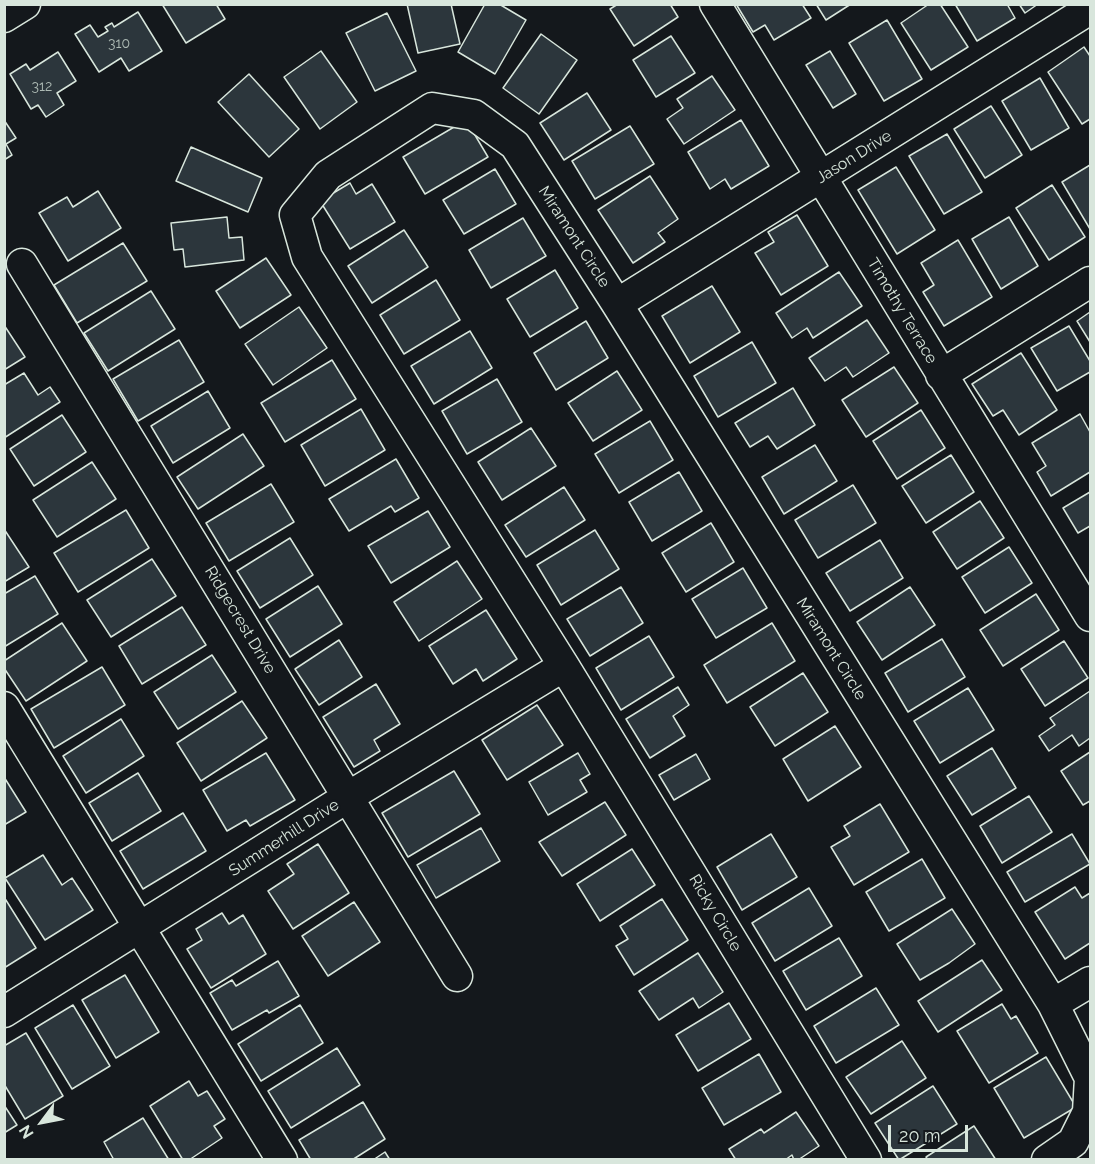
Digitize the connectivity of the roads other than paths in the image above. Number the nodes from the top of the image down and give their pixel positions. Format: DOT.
graph roads {
  1 [pos="25,4"];
  2 [pos="715,4"];
  3 [pos="1090,9"];
  4 [pos="4,17"];
  5 [pos="820,178"];
  6 [pos="22,264"];
  7 [pos="1090,282"];
  8 [pos="617,304"];
  9 [pos="941,375"];
  10 [pos="1090,616"];
  11 [pos="564,666"];
  12 [pos="4,707"];
  13 [pos="348,797"];
  14 [pos="141,928"];
  15 [pos="457,976"];
  16 [pos="1090,982"];
  17 [pos="1053,1004"];
  18 [pos="4,1012"];
  19 [pos="276,1157"];
  20 [pos="866,1160"];
  21 [pos="1047,1160"];
  1 -- 4 [label="street"];
  2 -- 5 [label="street, Timothy Terrace"];
  3 -- 5 [label="street, Jason Drive"];
  5 -- 8 [label="street, Jason Drive"];
  5 -- 9 [label="street, Timothy Terrace"];
  6 -- 13 [label="street, Ridgecrest Drive"];
  7 -- 9 [label="street"];
  8 -- 11 [label="street, Miramont Circle"];
  8 -- 17 [label="street, Miramont Circle"];
  9 -- 10 [label="street, Timothy Terrace"];
  11 -- 13 [label="street, Summerhill Drive"];
  11 -- 20 [label="street, Ricky Circle"];
  12 -- 14 [label="street"];
  13 -- 14 [label="street, Summerhill Drive"];
  13 -- 15 [label="street, Ridgecrest Drive"];
  14 -- 18 [label="street, Summerhill Drive"];
  14 -- 19 [label="street"];
  16 -- 17 [label="street"];
  17 -- 21 [label="street"];
}
